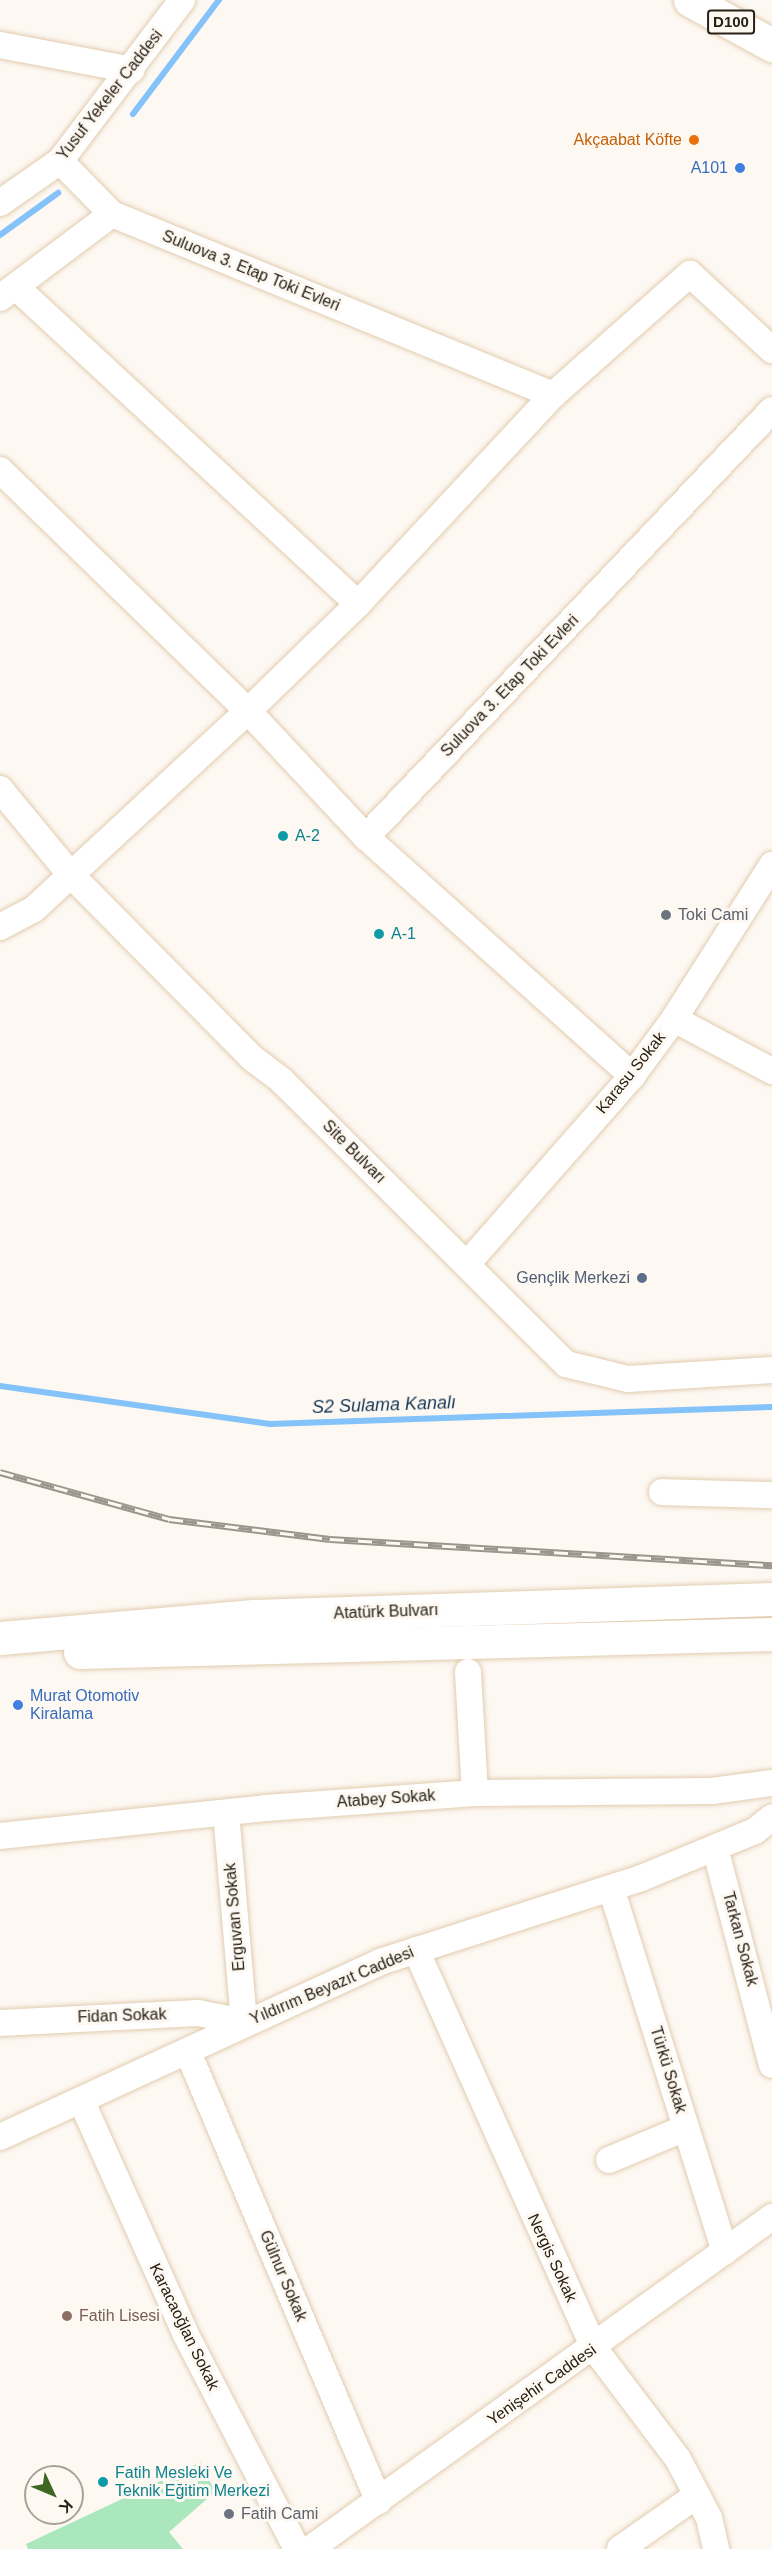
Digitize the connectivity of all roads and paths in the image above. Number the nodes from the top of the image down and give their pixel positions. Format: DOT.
graph roads {
  1 [pos="182,0"];
  2 [pos="690,0"];
  3 [pos="0,45"];
  4 [pos="772,45"];
  5 [pos="132,70"];
  6 [pos="60,161"];
  7 [pos="0,202"];
  8 [pos="112,214"];
  9 [pos="9,293"];
  10 [pos="772,350"];
  11 [pos="553,395"];
  12 [pos="772,410"];
  13 [pos="0,470"];
  14 [pos="358,604"];
  15 [pos="248,711"];
  16 [pos="0,789"];
  17 [pos="366,837"];
  18 [pos="772,866"];
  19 [pos="71,875"];
  20 [pos="0,927"];
  21 [pos="674,1019"];
  22 [pos="772,1071"];
  23 [pos="632,1076"];
  24 [pos="467,1264"];
  25 [pos="772,1370"];
  26 [pos="662,1492"];
  27 [pos="772,1495"];
  28 [pos="772,1599"];
  29 [pos="772,1634"];
  30 [pos="0,1638"];
  31 [pos="0,1657"];
  32 [pos="468,1672"];
  33 [pos="772,1783"];
  34 [pos="475,1793"];
  35 [pos="226,1813"];
  36 [pos="772,1817"];
  37 [pos="0,1836"];
  38 [pos="715,1848"];
  39 [pos="611,1888"];
  40 [pos="416,1950"];
  41 [pos="244,2022"];
  42 [pos="0,2023"];
  43 [pos="188,2052"];
  44 [pos="772,2065"];
  45 [pos="81,2100"];
  46 [pos="686,2128"];
  47 [pos="0,2137"];
  48 [pos="609,2160"];
  49 [pos="772,2217"];
  50 [pos="725,2252"];
  51 [pos="594,2348"];
  52 [pos="697,2495"];
  53 [pos="379,2501"];
  54 [pos="297,2549"];
  55 [pos="310,2549"];
  56 [pos="620,2549"];
  57 [pos="716,2549"];
  1 -- 5 [label="street, Yusuf Yekeler Caddesi"];
  2 -- 4 [label="main road, D100"];
  3 -- 5 [label="street"];
  5 -- 6 [label="street, Yusuf Yekeler Caddesi"];
  6 -- 7 [label="street, Yusuf Yekeler Caddesi"];
  6 -- 8 [label="street"];
  8 -- 9 [label="street"];
  8 -- 11 [label="street, Suluova 3. Etap Toki Evleri"];
  9 -- 14 [label="street"];
  10 -- 11 [label="street"];
  11 -- 14 [label="street"];
  12 -- 17 [label="street, Suluova 3. Etap Toki Evleri"];
  13 -- 15 [label="street"];
  14 -- 15 [label="street"];
  15 -- 17 [label="street"];
  15 -- 19 [label="street"];
  16 -- 19 [label="street, Site Bulvarı"];
  17 -- 23 [label="street"];
  18 -- 21 [label="street, Karasu Sokak"];
  19 -- 20 [label="street"];
  19 -- 24 [label="street, Site Bulvarı"];
  21 -- 22 [label="street"];
  21 -- 23 [label="street, Karasu Sokak"];
  23 -- 24 [label="street, Karasu Sokak"];
  24 -- 25 [label="street, Site Bulvarı"];
  26 -- 27 [label="street"];
  28 -- 30 [label="main road, Atatürk Bulvarı"];
  29 -- 31 [label="main road, Atatürk Bulvarı"];
  32 -- 34 [label="street"];
  33 -- 34 [label="street, Atabey Sokak"];
  34 -- 35 [label="street, Atabey Sokak"];
  35 -- 37 [label="street, Atabey Sokak"];
  35 -- 41 [label="street, Erguvan Sokak"];
  36 -- 38 [label="street, Yıldırım Beyazıt Caddesi"];
  38 -- 39 [label="street, Yıldırım Beyazıt Caddesi"];
  38 -- 44 [label="street, Tarkan Sokak"];
  39 -- 40 [label="street, Yıldırım Beyazıt Caddesi"];
  39 -- 46 [label="street, Türkü Sokak"];
  40 -- 41 [label="street, Yıldırım Beyazıt Caddesi"];
  40 -- 51 [label="street, Nergis Sokak"];
  41 -- 42 [label="street, Fidan Sokak"];
  41 -- 43 [label="street, Yıldırım Beyazıt Caddesi"];
  43 -- 45 [label="street, Yıldırım Beyazıt Caddesi"];
  43 -- 53 [label="street, Gülnur Sokak"];
  45 -- 47 [label="street, Yıldırım Beyazıt Caddesi"];
  45 -- 54 [label="street, Karacaoğlan Sokak"];
  46 -- 48 [label="street"];
  46 -- 50 [label="street, Türkü Sokak"];
  49 -- 50 [label="street, Yenişehir Caddesi"];
  50 -- 51 [label="street, Yenişehir Caddesi"];
  51 -- 52 [label="street, Nergis Sokak"];
  51 -- 53 [label="street, Yenişehir Caddesi"];
  52 -- 56 [label="street"];
  52 -- 57 [label="street, Nergis Sokak"];
  53 -- 55 [label="street, Yenişehir Caddesi"];
}
